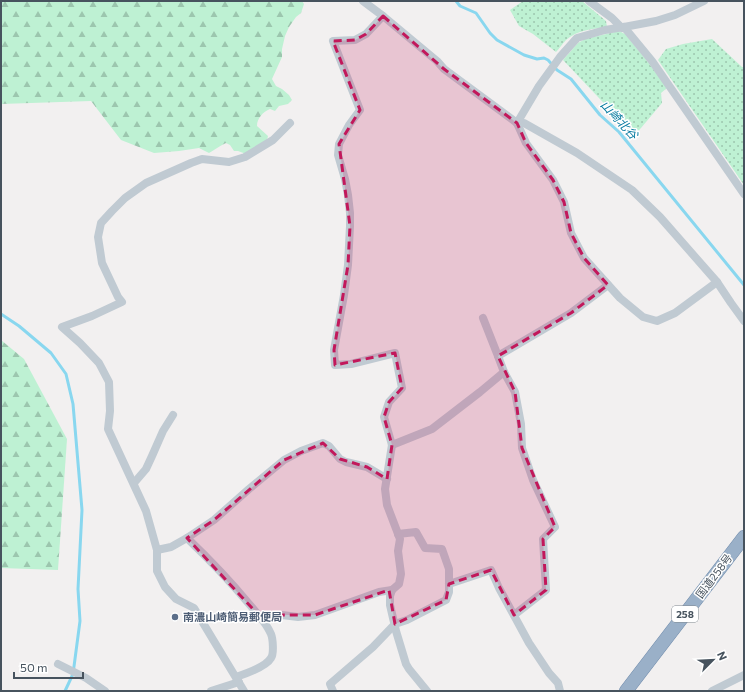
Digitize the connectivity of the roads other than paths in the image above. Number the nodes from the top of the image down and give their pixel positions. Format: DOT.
graph roads {
  1 [pos="362,1"];
  2 [pos="589,1"];
  3 [pos="704,1"];
  4 [pos="383,16"];
  5 [pos="623,27"];
  6 [pos="290,123"];
  7 [pos="517,123"];
  8 [pos="744,194"];
  9 [pos="717,282"];
  10 [pos="608,285"];
  11 [pos="483,318"];
  12 [pos="744,321"];
  13 [pos="498,356"];
  14 [pos="504,372"];
  15 [pos="173,415"];
  16 [pos="392,445"];
  17 [pos="387,479"];
  18 [pos="134,483"];
  19 [pos="398,534"];
  20 [pos="744,537"];
  21 [pos="187,538"];
  22 [pos="156,550"];
  23 [pos="449,584"];
  24 [pos="392,590"];
  25 [pos="514,615"];
  26 [pos="264,621"];
  27 [pos="395,624"];
  28 [pos="58,664"];
  29 [pos="744,676"];
  30 [pos="238,679"];
  31 [pos="105,691"];
  32 [pos="211,691"];
  33 [pos="244,691"];
  34 [pos="332,691"];
  35 [pos="427,691"];
  36 [pos="560,691"];
  37 [pos="626,691"];
  38 [pos="712,691"];
  1 -- 4 [label="street"];
  2 -- 5 [label="street"];
  3 -- 5 [label="street"];
  4 -- 7 [label="street"];
  4 -- 16 [label="street"];
  5 -- 7 [label="street"];
  5 -- 8 [label="street"];
  6 -- 18 [label="street"];
  7 -- 9 [label="street"];
  7 -- 10 [label="street"];
  9 -- 10 [label="street"];
  9 -- 12 [label="street"];
  10 -- 13 [label="street"];
  11 -- 13 [label="street"];
  13 -- 14 [label="street"];
  14 -- 16 [label="street"];
  14 -- 25 [label="street"];
  15 -- 18 [label="street"];
  16 -- 17 [label="street"];
  17 -- 19 [label="street"];
  17 -- 21 [label="street"];
  18 -- 22 [label="street"];
  19 -- 23 [label="street"];
  19 -- 24 [label="street"];
  20 -- 37 [label="highway, 国道258号 / 258"];
  21 -- 22 [label="street"];
  21 -- 26 [label="street"];
  22 -- 30 [label="street"];
  23 -- 25 [label="street"];
  23 -- 27 [label="street"];
  24 -- 26 [label="street"];
  24 -- 27 [label="street"];
  25 -- 36 [label="street"];
  26 -- 30 [label="street"];
  27 -- 34 [label="street"];
  27 -- 35 [label="street"];
  28 -- 31 [label="street"];
  29 -- 38 [label="street"];
  30 -- 32 [label="street"];
  30 -- 33 [label="street"];
}
